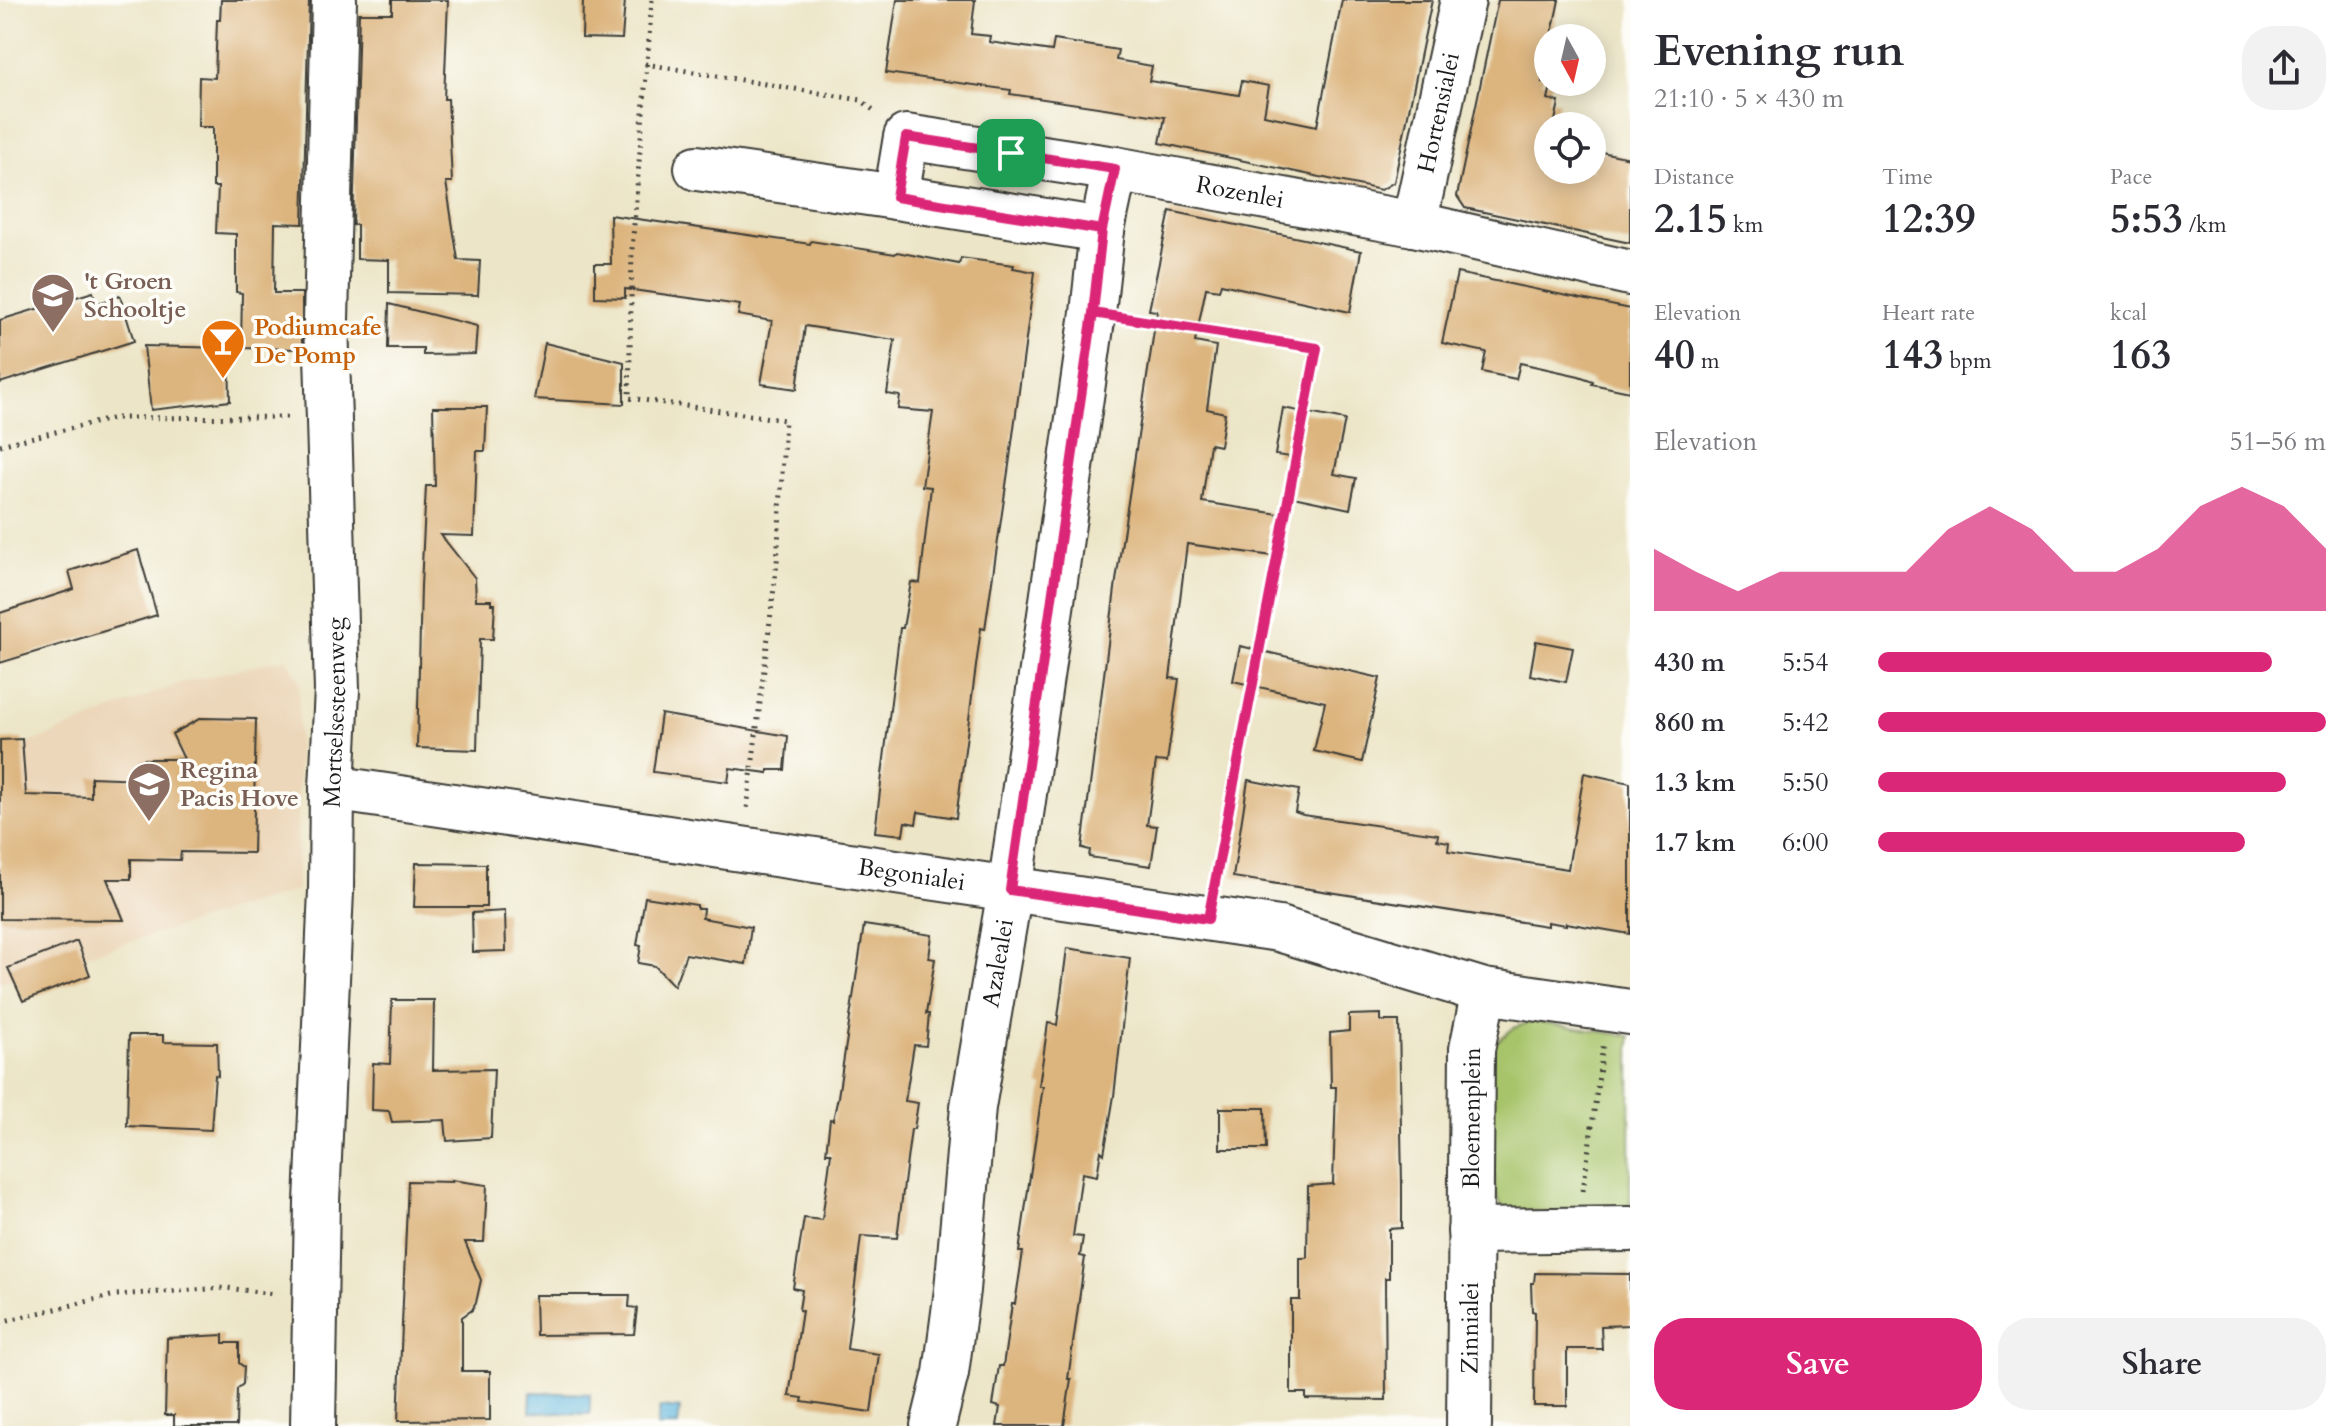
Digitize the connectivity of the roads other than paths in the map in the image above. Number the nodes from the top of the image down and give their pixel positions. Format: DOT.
graph roads {
  1 [pos="334,0"];
  2 [pos="1463,0"];
  3 [pos="697,168"];
  4 [pos="1115,169"];
  5 [pos="896,197"];
  6 [pos="1414,224"];
  7 [pos="1102,230"];
  8 [pos="1630,273"];
  9 [pos="332,788"];
  10 [pos="1010,890"];
  11 [pos="1484,991"];
  12 [pos="1619,1011"];
  13 [pos="1630,1229"];
  14 [pos="1470,1231"];
  15 [pos="313,1426"];
  16 [pos="933,1426"];
  17 [pos="1469,1426"];
  1 -- 9 [label="street, Mortselsesteenweg"];
  2 -- 6 [label="street, Hortensialei"];
  3 -- 5 [label="street"];
  4 -- 5 [label="street, Rozenlei"];
  4 -- 6 [label="street, Rozenlei"];
  4 -- 7 [label="street, Azalealei"];
  5 -- 7 [label="street"];
  6 -- 8 [label="street, Rozenlei"];
  7 -- 10 [label="street, Azalealei"];
  9 -- 10 [label="street, Begonialei"];
  9 -- 15 [label="street, Mortselsesteenweg"];
  10 -- 11 [label="street, Begonialei"];
  10 -- 16 [label="street, Azalealei"];
  11 -- 12 [label="street"];
  11 -- 14 [label="street, Bloemenplein"];
  13 -- 14 [label="street"];
  14 -- 17 [label="street, Zinnialei"];
}
